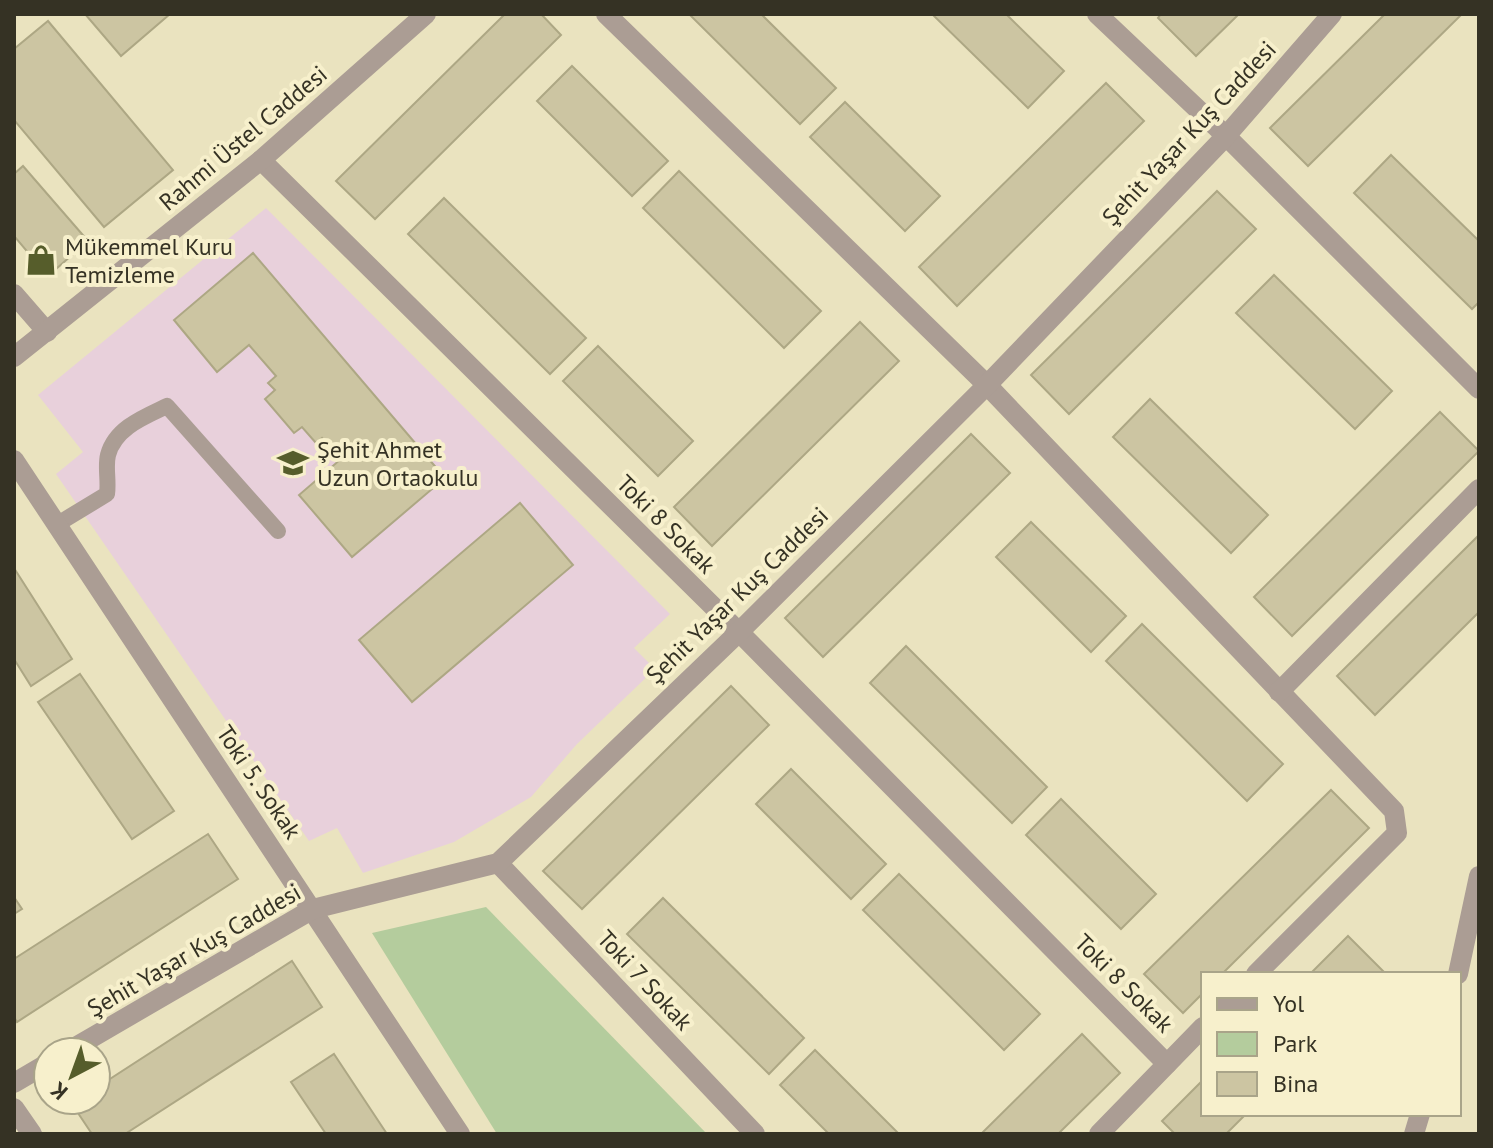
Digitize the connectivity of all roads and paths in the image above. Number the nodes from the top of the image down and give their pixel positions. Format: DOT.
graph roads {
  1 [pos="426,14"];
  2 [pos="606,14"];
  3 [pos="1097,14"];
  4 [pos="1332,14"];
  5 [pos="1226,136"];
  6 [pos="261,160"];
  7 [pos="14,294"];
  8 [pos="47,332"];
  9 [pos="14,357"];
  10 [pos="987,385"];
  11 [pos="1479,389"];
  12 [pos="14,460"];
  13 [pos="1479,489"];
  14 [pos="56,525"];
  15 [pos="278,531"];
  16 [pos="739,632"];
  17 [pos="1279,692"];
  18 [pos="498,863"];
  19 [pos="1479,876"];
  20 [pos="313,909"];
  21 [pos="1258,972"];
  22 [pos="1458,972"];
  23 [pos="1201,1029"];
  24 [pos="95,1036"];
  25 [pos="1167,1064"];
  26 [pos="32,1072"];
  27 [pos="14,1083"];
  28 [pos="14,1108"];
  29 [pos="32,1134"];
  30 [pos="460,1134"];
  31 [pos="755,1134"];
  32 [pos="1099,1134"];
  1 -- 6 [label="street, Rahmi Üstel Caddesi"];
  2 -- 10 [label="street"];
  3 -- 5 [label="street"];
  4 -- 5 [label="street, Şehit Yaşar Kuş Caddesi"];
  5 -- 10 [label="street, Şehit Yaşar Kuş Caddesi"];
  5 -- 11 [label="street"];
  6 -- 8 [label="street, Rahmi Üstel Caddesi"];
  6 -- 16 [label="street, Toki 8 Sokak"];
  7 -- 8 [label="street"];
  8 -- 9 [label="street, Rahmi Üstel Caddesi"];
  10 -- 16 [label="street, Şehit Yaşar Kuş Caddesi"];
  10 -- 17 [label="street"];
  12 -- 14 [label="street, Toki 5. Sokak"];
  13 -- 17 [label="street"];
  14 -- 15 [label="lane"];
  14 -- 20 [label="street, Toki 5. Sokak"];
  16 -- 18 [label="street, Şehit Yaşar Kuş Caddesi"];
  16 -- 25 [label="street, Toki 8 Sokak"];
  17 -- 21 [label="street"];
  18 -- 20 [label="street, Şehit Yaşar Kuş Caddesi"];
  18 -- 31 [label="street, Toki 7 Sokak"];
  19 -- 22 [label="street"];
  20 -- 24 [label="street, Şehit Yaşar Kuş Caddesi"];
  20 -- 30 [label="street, Toki 5. Sokak"];
  23 -- 25 [label="street"];
  25 -- 32 [label="street"];
  26 -- 27 [label="street"];
  28 -- 29 [label="street"];
}
